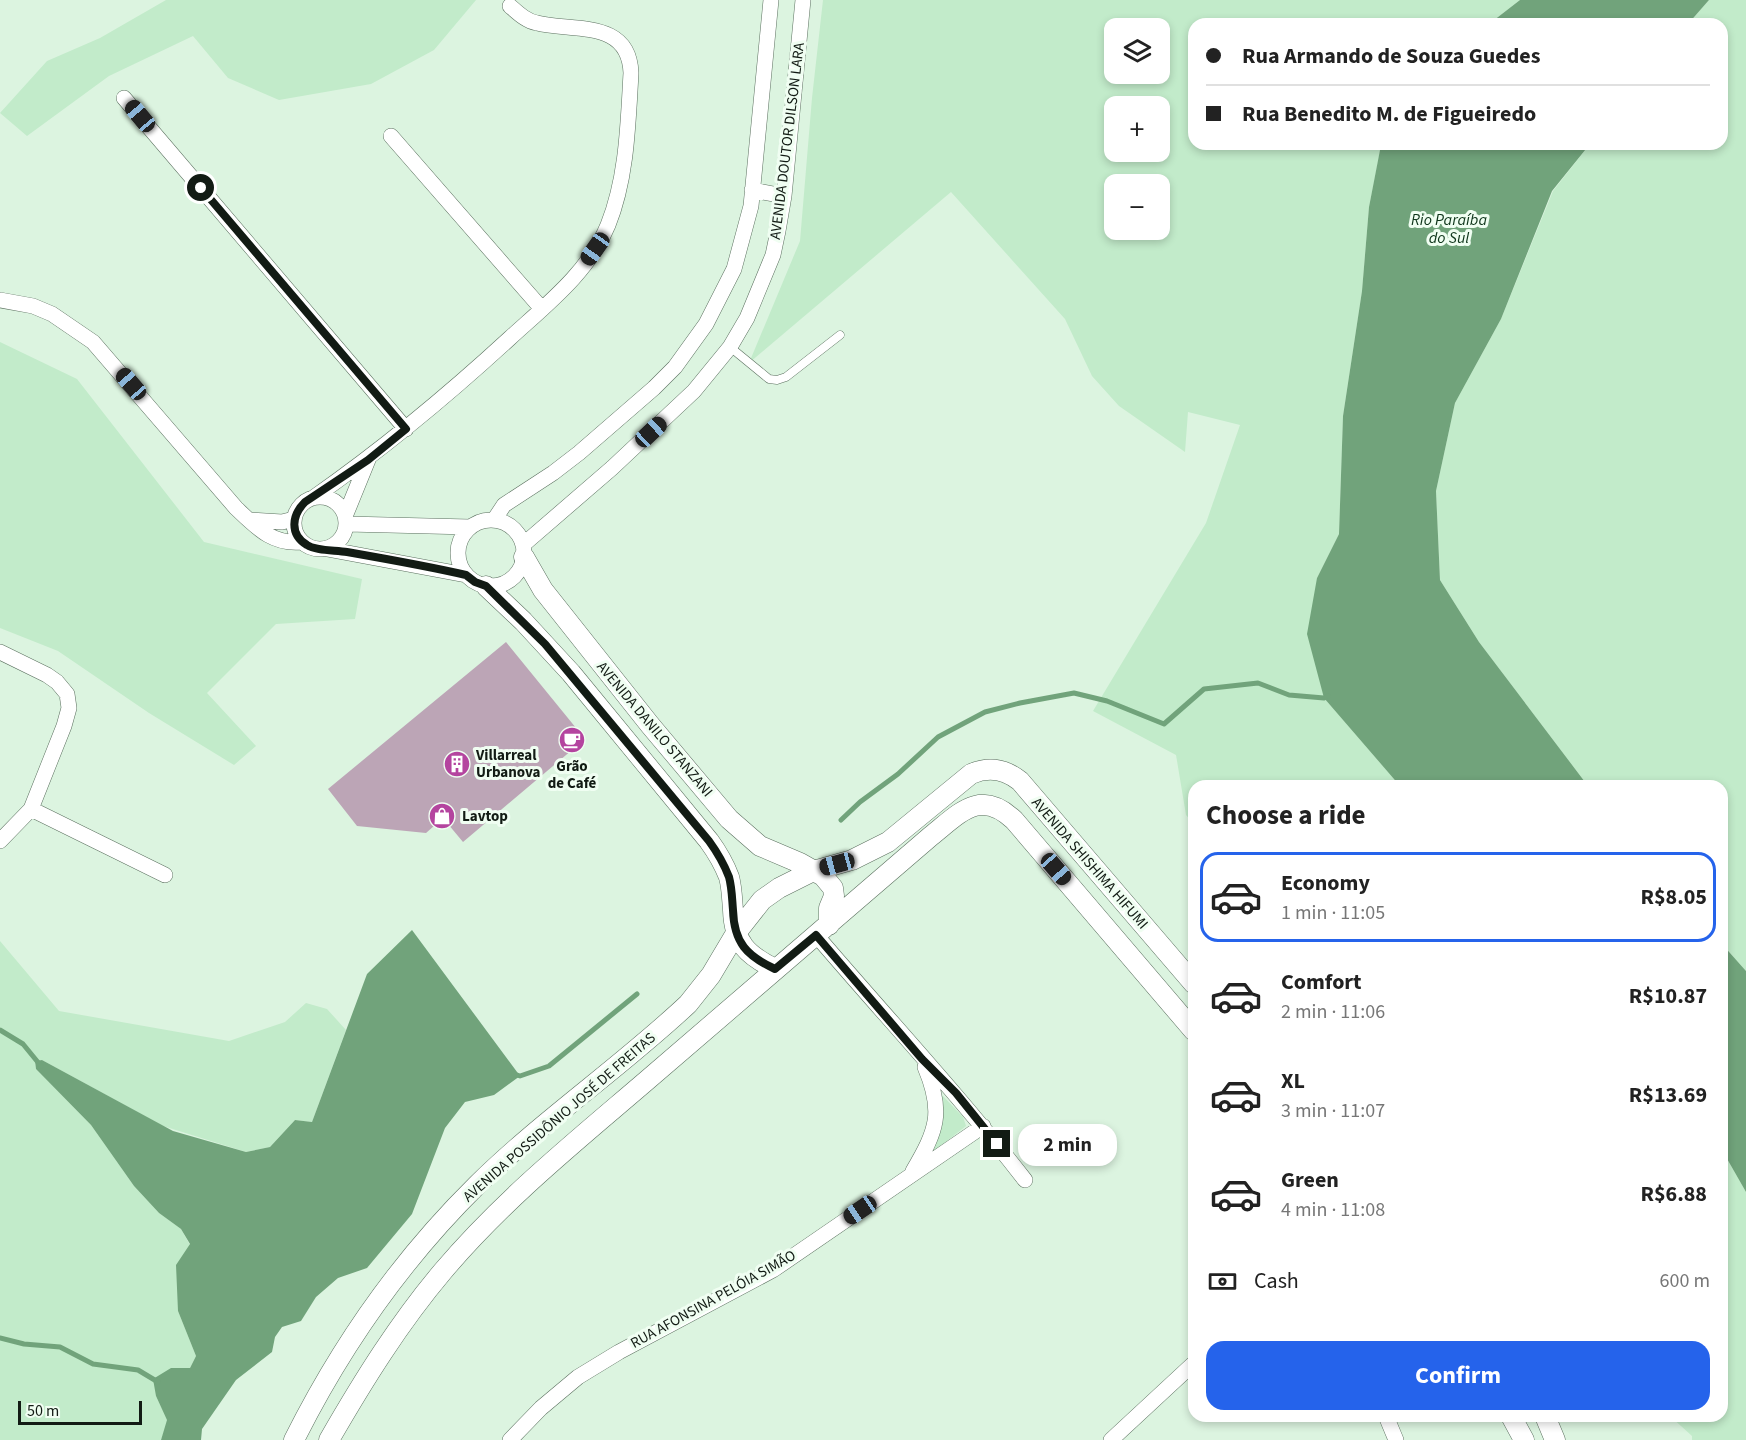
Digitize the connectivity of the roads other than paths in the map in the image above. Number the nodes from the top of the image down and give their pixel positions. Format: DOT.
graph roads {
  1 [pos="771,0"];
  2 [pos="803,0"];
  3 [pos="510,6"];
  4 [pos="124,98"];
  5 [pos="391,136"];
  6 [pos="752,190"];
  7 [pos="784,196"];
  8 [pos="0,300"];
  9 [pos="542,309"];
  10 [pos="840,335"];
  11 [pos="730,347"];
  12 [pos="406,429"];
  13 [pos="368,460"];
  14 [pos="313,498"];
  15 [pos="294,519"];
  16 [pos="346,519"];
  17 [pos="249,520"];
  18 [pos="494,520"];
  19 [pos="470,528"];
  20 [pos="302,542"];
  21 [pos="327,549"];
  22 [pos="524,551"];
  23 [pos="466,575"];
  24 [pos="486,586"];
  25 [pos="0,652"];
  26 [pos="31,809"];
  27 [pos="0,841"];
  28 [pos="818,869"];
  29 [pos="165,875"];
  30 [pos="823,930"];
  31 [pos="732,940"];
  32 [pos="775,969"];
  33 [pos="1188,977"];
  34 [pos="1188,1024"];
  35 [pos="922,1059"];
  36 [pos="983,1126"];
  37 [pos="911,1175"];
  38 [pos="1025,1180"];
  39 [pos="1188,1369"];
  40 [pos="1388,1422"];
  41 [pos="1514,1422"];
  42 [pos="1548,1422"];
  43 [pos="294,1440"];
  44 [pos="329,1440"];
  45 [pos="510,1440"];
  46 [pos="1111,1440"];
  47 [pos="1396,1440"];
  48 [pos="1524,1440"];
  49 [pos="1555,1440"];
  1 -- 6 [label="street, AVENIDA DOUTOR DILSON LARA"];
  2 -- 7 [label="street, AVENIDA DOUTOR DILSON LARA"];
  3 -- 9 [label="street"];
  4 -- 12 [label="street"];
  5 -- 9 [label="street"];
  6 -- 7 [label="street"];
  6 -- 18 [label="street, AVENIDA DOUTOR DILSON LARA"];
  7 -- 11 [label="street, AVENIDA DOUTOR DILSON LARA"];
  8 -- 17 [label="street"];
  9 -- 12 [label="street"];
  10 -- 11 [label="lane"];
  11 -- 22 [label="street, AVENIDA DOUTOR DILSON LARA"];
  12 -- 13 [label="street"];
  13 -- 14 [label="street"];
  13 -- 16 [label="street"];
  14 -- 15 [label="street"];
  14 -- 16 [label="street"];
  15 -- 17 [label="street"];
  15 -- 20 [label="street"];
  16 -- 19 [label="street"];
  16 -- 21 [label="street"];
  17 -- 20 [label="street"];
  18 -- 19 [label="street"];
  18 -- 22 [label="street"];
  19 -- 23 [label="street"];
  20 -- 21 [label="street"];
  21 -- 23 [label="street"];
  22 -- 24 [label="street"];
  22 -- 28 [label="street, AVENIDA DANILO STANZANI"];
  23 -- 24 [label="street"];
  24 -- 31 [label="street, AVENIDA DANILO STANZANI"];
  25 -- 26 [label="street"];
  26 -- 27 [label="street"];
  26 -- 29 [label="street"];
  28 -- 30 [label="street, AVENIDA DANILO STANZANI"];
  28 -- 31 [label="street, AVENIDA SHISHIMA HIFUMI"];
  28 -- 33 [label="street, AVENIDA SHISHIMA HIFUMI"];
  30 -- 32 [label="street, AVENIDA SHISHIMA HIFUMI"];
  30 -- 34 [label="street, AVENIDA SHISHIMA HIFUMI"];
  30 -- 35 [label="street"];
  31 -- 32 [label="street"];
  31 -- 43 [label="street, AVENIDA POSSIDÔNIO JOSÉ DE FREITAS"];
  32 -- 44 [label="street, AVENIDA POSSIDÔNIO JOSÉ DE FREITAS"];
  35 -- 36 [label="street"];
  35 -- 37 [label="street"];
  36 -- 37 [label="street, RUA AFONSINA PELÓIA SIMÃO"];
  36 -- 38 [label="street"];
  37 -- 45 [label="street, RUA AFONSINA PELÓIA SIMÃO"];
  39 -- 46 [label="street"];
  40 -- 47 [label="street"];
  41 -- 48 [label="street"];
  42 -- 49 [label="street"];
}
